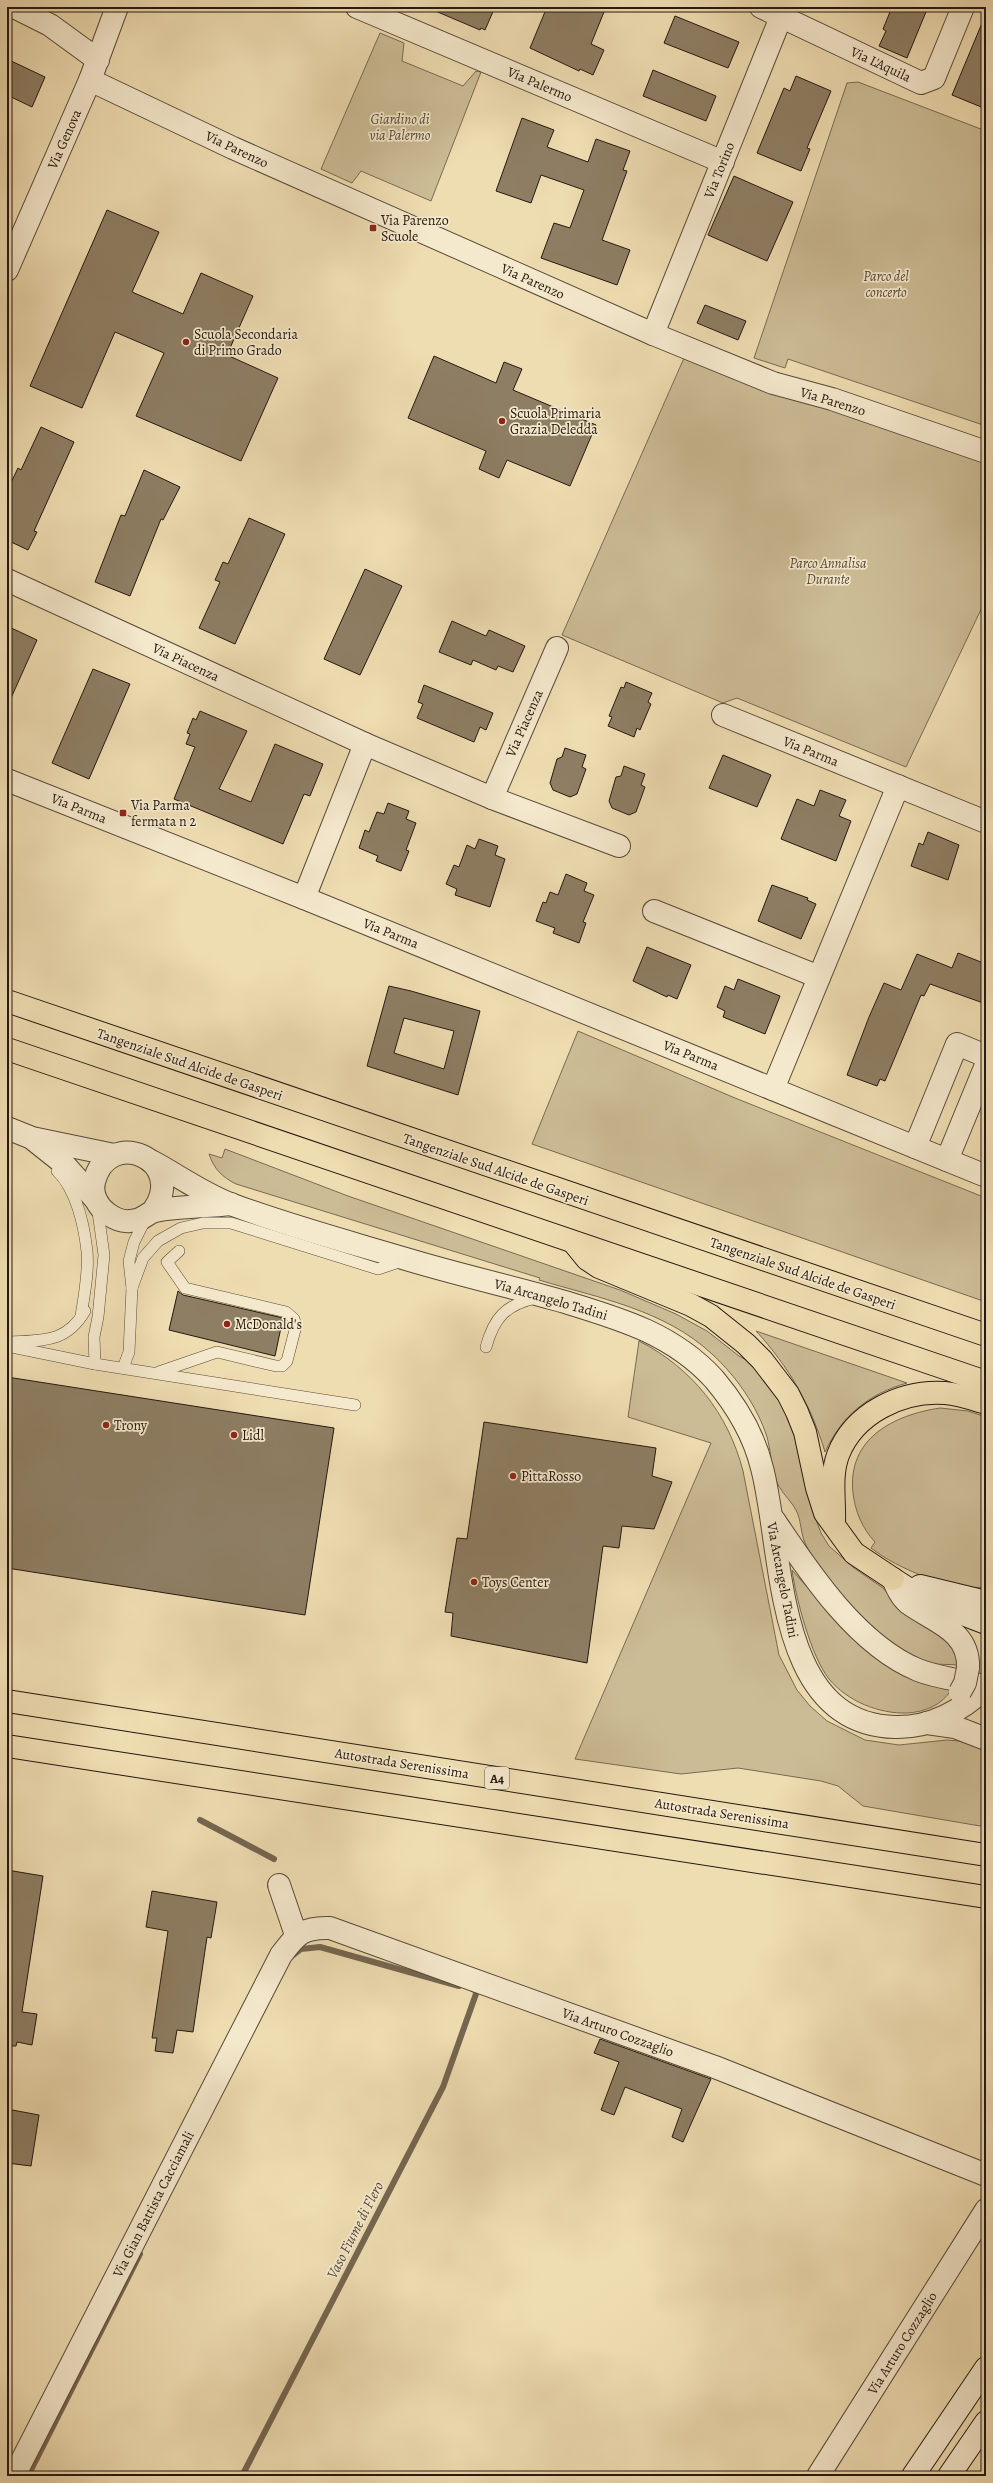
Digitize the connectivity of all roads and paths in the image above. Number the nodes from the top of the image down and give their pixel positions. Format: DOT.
graph roads {
  1 [pos="14,7"];
  2 [pos="117,7"];
  3 [pos="357,7"];
  4 [pos="762,7"];
  5 [pos="963,7"];
  6 [pos="783,11"];
  7 [pos="98,60"];
  8 [pos="90,80"];
  9 [pos="723,162"];
  10 [pos="7,270"];
  11 [pos="653,334"];
  12 [pos="986,452"];
  13 [pos="7,580"];
  14 [pos="557,648"];
  15 [pos="723,715"];
  16 [pos="365,744"];
  17 [pos="7,780"];
  18 [pos="898,786"];
  19 [pos="492,798"];
  20 [pos="986,822"];
  21 [pos="619,846"];
  22 [pos="304,898"];
  23 [pos="654,912"];
  24 [pos="819,977"];
  25 [pos="7,1001"];
  26 [pos="7,1049"];
  27 [pos="986,1056"];
  28 [pos="986,1065"];
  29 [pos="773,1089"];
  30 [pos="7,1128"];
  31 [pos="7,1133"];
  32 [pos="32,1138"];
  33 [pos="915,1147"];
  34 [pos="114,1155"];
  35 [pos="947,1160"];
  36 [pos="153,1162"];
  37 [pos="986,1176"];
  38 [pos="96,1201"];
  39 [pos="231,1204"];
  40 [pos="150,1214"];
  41 [pos="570,1239"];
  42 [pos="179,1251"];
  43 [pos="408,1260"];
  44 [pos="85,1282"];
  45 [pos="102,1283"];
  46 [pos="132,1288"];
  47 [pos="545,1296"];
  48 [pos="92,1299"];
  49 [pos="82,1316"];
  50 [pos="98,1317"];
  51 [pos="986,1335"];
  52 [pos="7,1342"];
  53 [pos="7,1346"];
  54 [pos="486,1347"];
  55 [pos="95,1364"];
  56 [pos="123,1368"];
  57 [pos="156,1372"];
  58 [pos="986,1382"];
  59 [pos="986,1404"];
  60 [pos="355,1405"];
  61 [pos="770,1514"];
  62 [pos="834,1523"];
  63 [pos="893,1579"];
  64 [pos="983,1600"];
  65 [pos="986,1623"];
  66 [pos="977,1690"];
  67 [pos="7,1701"];
  68 [pos="926,1723"];
  69 [pos="986,1739"];
  70 [pos="7,1746"];
  71 [pos="986,1855"];
  72 [pos="279,1885"];
  73 [pos="986,1897"];
  74 [pos="296,1935"];
  75 [pos="986,2175"];
  76 [pos="986,2210"];
  77 [pos="986,2368"];
  78 [pos="986,2422"];
  79 [pos="14,2476"];
  80 [pos="818,2476"];
  81 [pos="913,2476"];
  82 [pos="949,2476"];
  1 -- 7 [label="street"];
  2 -- 7 [label="street, Via Genova"];
  3 -- 9 [label="street, Via Palermo"];
  4 -- 6 [label="street, Via L'Aquila"];
  5 -- 6 [label="street, Via L'Aquila"];
  6 -- 9 [label="street, Via Torino"];
  7 -- 8 [label="street, Via Genova"];
  8 -- 10 [label="street, Via Genova"];
  8 -- 11 [label="street, Via Parenzo"];
  9 -- 11 [label="street, Via Torino"];
  11 -- 12 [label="street, Via Parenzo"];
  13 -- 16 [label="street, Via Piacenza"];
  14 -- 19 [label="street, Via Piacenza"];
  15 -- 18 [label="street, Via Parma"];
  16 -- 19 [label="street, Via Piacenza"];
  16 -- 22 [label="street"];
  17 -- 22 [label="street, Via Parma"];
  18 -- 20 [label="street, Via Parma"];
  18 -- 24 [label="street"];
  19 -- 21 [label="street, Via Piacenza"];
  22 -- 29 [label="street, Via Parma"];
  23 -- 24 [label="street"];
  24 -- 29 [label="street"];
  25 -- 51 [label="highway, Tangenziale Sud Alcide de Gasperi"];
  26 -- 41 [label="highway"];
  27 -- 33 [label="street"];
  28 -- 35 [label="street"];
  29 -- 33 [label="street, Via Parma"];
  30 -- 32 [label="street, Via Arcangelo Tadini"];
  31 -- 44 [label="lane"];
  32 -- 34 [label="street, Via Arcangelo Tadini"];
  32 -- 38 [label="street, Via Arcangelo Tadini"];
  33 -- 35 [label="street, Via Parma"];
  34 -- 36 [label="street, Via Arcangelo Tadini"];
  34 -- 38 [label="street"];
  35 -- 37 [label="street, Via Parma"];
  36 -- 39 [label="street, Via Arcangelo Tadini"];
  36 -- 40 [label="street"];
  38 -- 40 [label="street, Via Arcangelo Tadini"];
  38 -- 45 [label="lane"];
  39 -- 40 [label="street, Via Arcangelo Tadini"];
  39 -- 43 [label="street, Via Arcangelo Tadini"];
  40 -- 46 [label="lane"];
  41 -- 58 [label="highway"];
  41 -- 62 [label="highway"];
  42 -- 57 [label="lane"];
  43 -- 46 [label="lane"];
  43 -- 47 [label="street, Via Arcangelo Tadini"];
  44 -- 48 [label="lane"];
  44 -- 49 [label="lane"];
  45 -- 48 [label="lane"];
  45 -- 50 [label="lane"];
  46 -- 56 [label="lane"];
  47 -- 54 [label="lane"];
  47 -- 61 [label="street, Via Arcangelo Tadini"];
  48 -- 49 [label="lane"];
  48 -- 50 [label="lane"];
  49 -- 52 [label="lane"];
  50 -- 55 [label="lane"];
  53 -- 55 [label="lane"];
  55 -- 56 [label="lane"];
  56 -- 57 [label="lane"];
  57 -- 60 [label="lane"];
  59 -- 62 [label="highway"];
  61 -- 66 [label="street, Via Arcangelo Tadini"];
  61 -- 68 [label="street, Via Arcangelo Tadini"];
  62 -- 63 [label="highway"];
  63 -- 64 [label="street"];
  63 -- 65 [label="street"];
  63 -- 66 [label="street, bridge"];
  66 -- 68 [label="street, Via Arcangelo Tadini"];
  67 -- 71 [label="highway, Autostrada Serenissima / A4"];
  68 -- 69 [label="street, Via Arcangelo Tadini"];
  70 -- 73 [label="highway"];
  72 -- 74 [label="street"];
  74 -- 75 [label="street, Via Arturo Cozzaglio"];
  74 -- 79 [label="street, Via Gian Battista Cacciamali"];
  76 -- 80 [label="street, Via Arturo Cozzaglio"];
  77 -- 81 [label="street"];
  78 -- 82 [label="street"];
}
